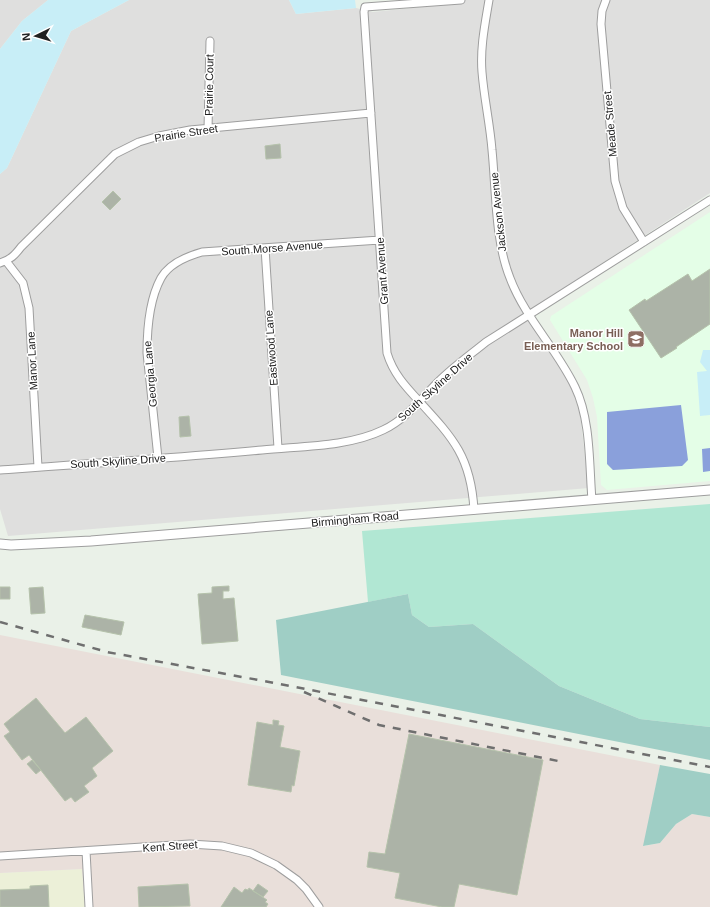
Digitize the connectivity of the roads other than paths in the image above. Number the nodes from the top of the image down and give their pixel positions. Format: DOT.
graph roads {
  1 [pos="461,0"];
  2 [pos="489,0"];
  3 [pos="606,0"];
  4 [pos="210,41"];
  5 [pos="371,114"];
  6 [pos="208,129"];
  7 [pos="710,200"];
  8 [pos="380,240"];
  9 [pos="644,242"];
  10 [pos="265,248"];
  11 [pos="3,262"];
  12 [pos="168,270"];
  13 [pos="530,315"];
  14 [pos="420,402"];
  15 [pos="278,448"];
  16 [pos="158,458"];
  17 [pos="38,467"];
  18 [pos="0,470"];
  19 [pos="710,490"];
  20 [pos="592,500"];
  21 [pos="474,510"];
  22 [pos="0,544"];
  23 [pos="86,851"];
  24 [pos="0,856"];
  25 [pos="90,907"];
  26 [pos="319,907"];
  1 -- 5 [label="street, Grant Avenue"];
  2 -- 13 [label="street, Jackson Avenue"];
  3 -- 9 [label="street, Meade Street"];
  4 -- 6 [label="street, Prairie Court"];
  5 -- 6 [label="street, Prairie Street"];
  5 -- 8 [label="street, Grant Avenue"];
  6 -- 11 [label="street, Prairie Street"];
  7 -- 9 [label="street, South Skyline Drive"];
  8 -- 10 [label="street, South Morse Avenue"];
  8 -- 14 [label="street, Grant Avenue"];
  9 -- 13 [label="street, South Skyline Drive"];
  10 -- 12 [label="street, South Morse Avenue"];
  10 -- 15 [label="street, Eastwood Lane"];
  11 -- 17 [label="street, Manor Lane"];
  12 -- 16 [label="street, Georgia Lane"];
  13 -- 14 [label="street, South Skyline Drive"];
  13 -- 20 [label="street, Jackson Avenue"];
  14 -- 15 [label="street, South Skyline Drive"];
  14 -- 21 [label="street, Grant Avenue"];
  15 -- 16 [label="street, South Skyline Drive"];
  16 -- 17 [label="street, South Skyline Drive"];
  17 -- 18 [label="street, South Skyline Drive"];
  19 -- 20 [label="street, Birmingham Road"];
  20 -- 21 [label="street, Birmingham Road"];
  21 -- 22 [label="street, Birmingham Road"];
  23 -- 24 [label="street, Kent Street"];
  23 -- 25 [label="street"];
  23 -- 26 [label="street, Kent Street"];
}
